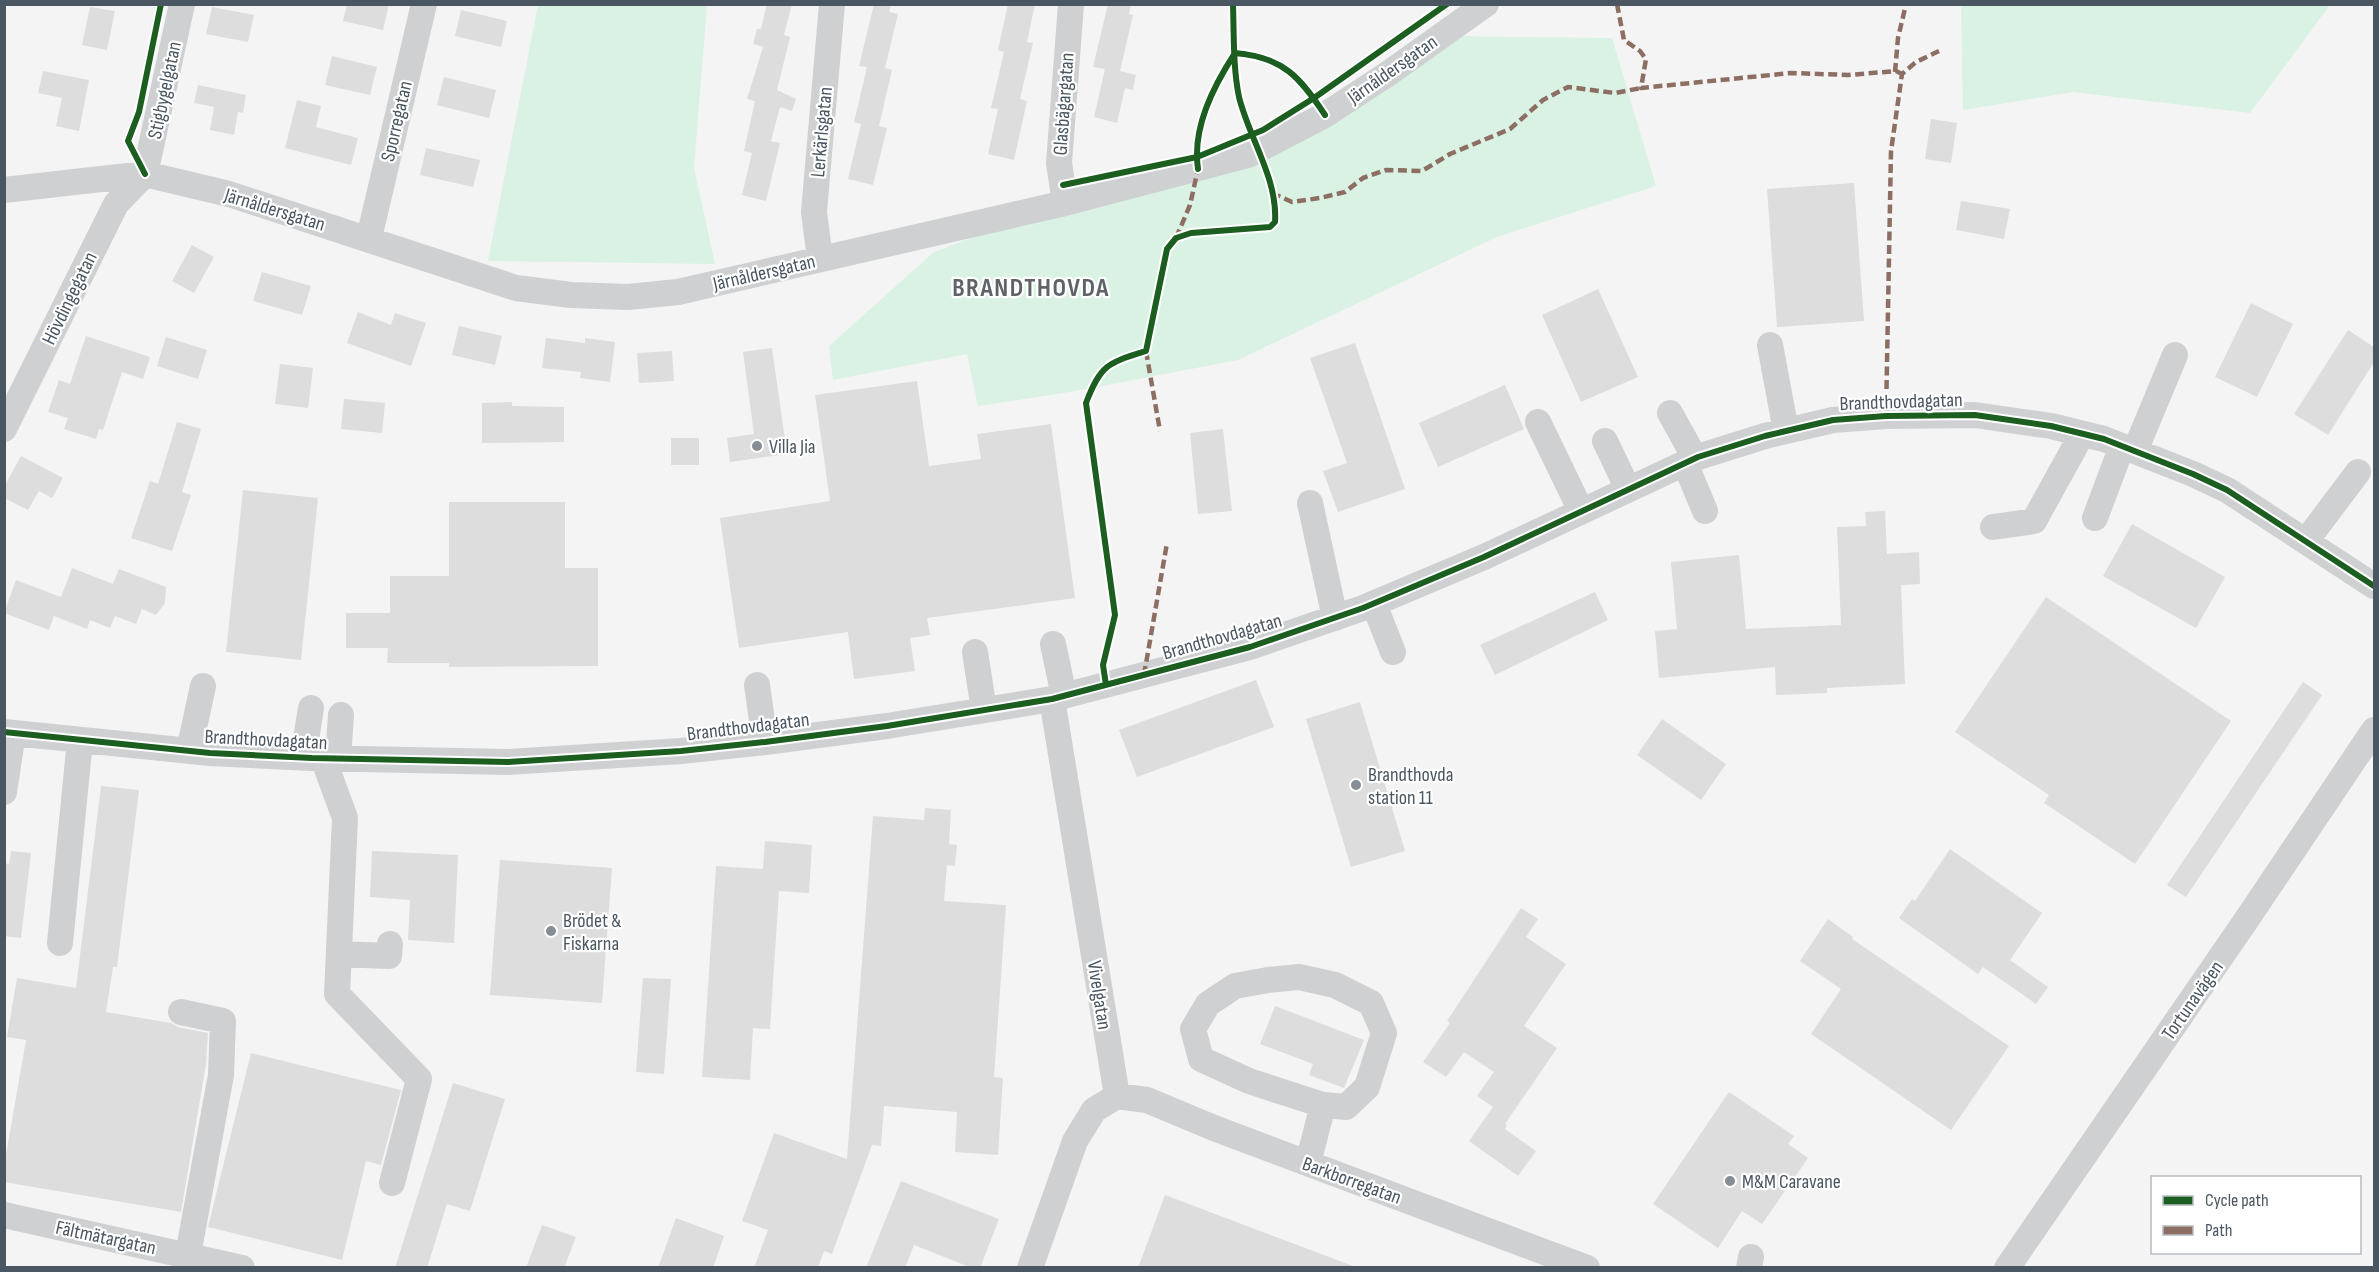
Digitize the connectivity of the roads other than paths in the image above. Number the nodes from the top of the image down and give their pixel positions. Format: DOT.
graph roads {
  1 [pos="182,4"];
  2 [pos="424,4"];
  3 [pos="832,4"];
  4 [pos="1071,4"];
  5 [pos="1486,4"];
  6 [pos="1458,12"];
  7 [pos="145,174"];
  8 [pos="4,190"];
  9 [pos="1065,203"];
  10 [pos="369,238"];
  11 [pos="820,259"];
  12 [pos="1770,345"];
  13 [pos="2175,355"];
  14 [pos="1670,412"];
  15 [pos="1538,422"];
  16 [pos="4,429"];
  17 [pos="1786,431"];
  18 [pos="2082,434"];
  19 [pos="1605,441"];
  20 [pos="2129,449"];
  21 [pos="1690,461"];
  22 [pos="2358,472"];
  23 [pos="1628,489"];
  24 [pos="1310,503"];
  25 [pos="1581,511"];
  26 [pos="1705,511"];
  27 [pos="2095,518"];
  28 [pos="1993,527"];
  29 [pos="2306,541"];
  30 [pos="2374,586"];
  31 [pos="1374,604"];
  32 [pos="1335,618"];
  33 [pos="1053,644"];
  34 [pos="975,652"];
  35 [pos="1393,652"];
  36 [pos="757,685"];
  37 [pos="203,686"];
  38 [pos="1058,698"];
  39 [pos="311,708"];
  40 [pos="984,710"];
  41 [pos="341,714"];
  42 [pos="2374,730"];
  43 [pos="9,733"];
  44 [pos="80,740"];
  45 [pos="765,742"];
  46 [pos="189,751"];
  47 [pos="321,758"];
  48 [pos="4,792"];
  49 [pos="60,943"];
  50 [pos="390,944"];
  51 [pos="339,954"];
  52 [pos="181,1012"];
  53 [pos="1117,1096"];
  54 [pos="1323,1105"];
  55 [pos="1308,1163"];
  56 [pos="392,1183"];
  57 [pos="4,1215"];
  58 [pos="190,1259"];
  59 [pos="242,1268"];
  60 [pos="1030,1268"];
  61 [pos="1587,1268"];
  62 [pos="2007,1268"];
  1 -- 7 [label="street, Stigbygelgatan"];
  2 -- 10 [label="street, Sporregatan"];
  3 -- 11 [label="street, Lerkärlsgatan"];
  4 -- 9 [label="street, Glasbägargatan"];
  5 -- 6 [label="street, Järnåldersgatan"];
  6 -- 9 [label="street, Järnåldersgatan"];
  7 -- 8 [label="street, Järnåldersgatan"];
  7 -- 10 [label="street, Järnåldersgatan"];
  7 -- 16 [label="street, Hövdingegatan"];
  9 -- 11 [label="street, Järnåldersgatan"];
  10 -- 11 [label="street, Järnåldersgatan"];
  12 -- 17 [label="street"];
  13 -- 20 [label="street"];
  14 -- 21 [label="street"];
  15 -- 25 [label="street"];
  17 -- 18 [label="street, Brandthovdagatan"];
  17 -- 21 [label="street, Brandthovdagatan"];
  18 -- 20 [label="street, Brandthovdagatan"];
  18 -- 28 [label="street"];
  19 -- 23 [label="street"];
  20 -- 27 [label="street"];
  20 -- 29 [label="street, Brandthovdagatan"];
  21 -- 23 [label="street, Brandthovdagatan"];
  21 -- 26 [label="street"];
  22 -- 29 [label="street"];
  23 -- 25 [label="street, Brandthovdagatan"];
  24 -- 32 [label="street"];
  25 -- 31 [label="street, Brandthovdagatan"];
  29 -- 30 [label="street, Brandthovdagatan"];
  31 -- 32 [label="street, Brandthovdagatan"];
  31 -- 35 [label="street"];
  32 -- 38 [label="street, Brandthovdagatan"];
  33 -- 38 [label="street, Vivelgatan"];
  34 -- 40 [label="street"];
  36 -- 45 [label="street"];
  37 -- 46 [label="street"];
  38 -- 40 [label="street, Brandthovdagatan"];
  38 -- 53 [label="street, Vivelgatan"];
  39 -- 47 [label="street"];
  40 -- 45 [label="street, Brandthovdagatan"];
  41 -- 47 [label="street"];
  42 -- 62 [label="street, Tortunavägen"];
  43 -- 44 [label="street, Brandthovdagatan"];
  43 -- 48 [label="street"];
  44 -- 46 [label="street, Brandthovdagatan"];
  44 -- 49 [label="street"];
  45 -- 47 [label="street, Brandthovdagatan"];
  46 -- 47 [label="street, Brandthovdagatan"];
  47 -- 51 [label="street"];
  50 -- 51 [label="street"];
  51 -- 56 [label="street"];
  52 -- 58 [label="street"];
  53 -- 55 [label="street, Barkborregatan"];
  53 -- 60 [label="street"];
  54 -- 54 [label="street"];
  54 -- 55 [label="street"];
  55 -- 61 [label="street, Barkborregatan"];
  57 -- 58 [label="street, Fältmätargatan"];
  58 -- 59 [label="street, Fältmätargatan"];
}
